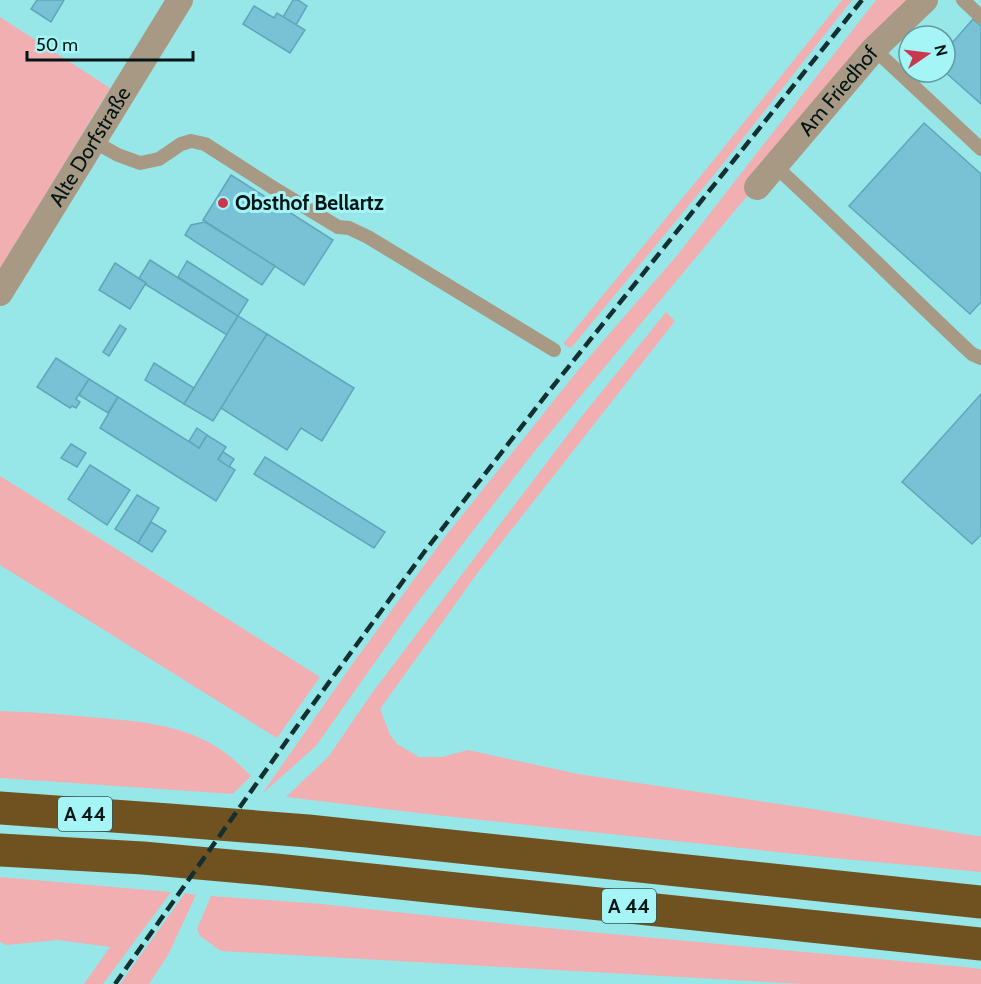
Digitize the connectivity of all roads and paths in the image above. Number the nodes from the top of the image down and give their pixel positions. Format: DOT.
graph roads {
  1 [pos="180,0"];
  2 [pos="925,0"];
  3 [pos="963,0"];
  4 [pos="981,17"];
  5 [pos="874,49"];
  6 [pos="93,141"];
  7 [pos="981,149"];
  8 [pos="775,166"];
  9 [pos="757,187"];
  10 [pos="0,293"];
  11 [pos="554,350"];
  12 [pos="981,358"];
  13 [pos="0,808"];
  14 [pos="0,850"];
  15 [pos="981,902"];
  16 [pos="981,944"];
  1 -- 6 [label="street, Alte Dorfstraße"];
  2 -- 5 [label="street, Am Friedhof"];
  3 -- 4 [label="lane"];
  5 -- 7 [label="lane"];
  5 -- 8 [label="street, Am Friedhof"];
  6 -- 10 [label="street, Alte Dorfstraße"];
  6 -- 11 [label="lane"];
  8 -- 9 [label="street, Am Friedhof"];
  8 -- 12 [label="lane"];
  13 -- 15 [label="highway, A 44"];
  14 -- 16 [label="highway, A 44"];
}
